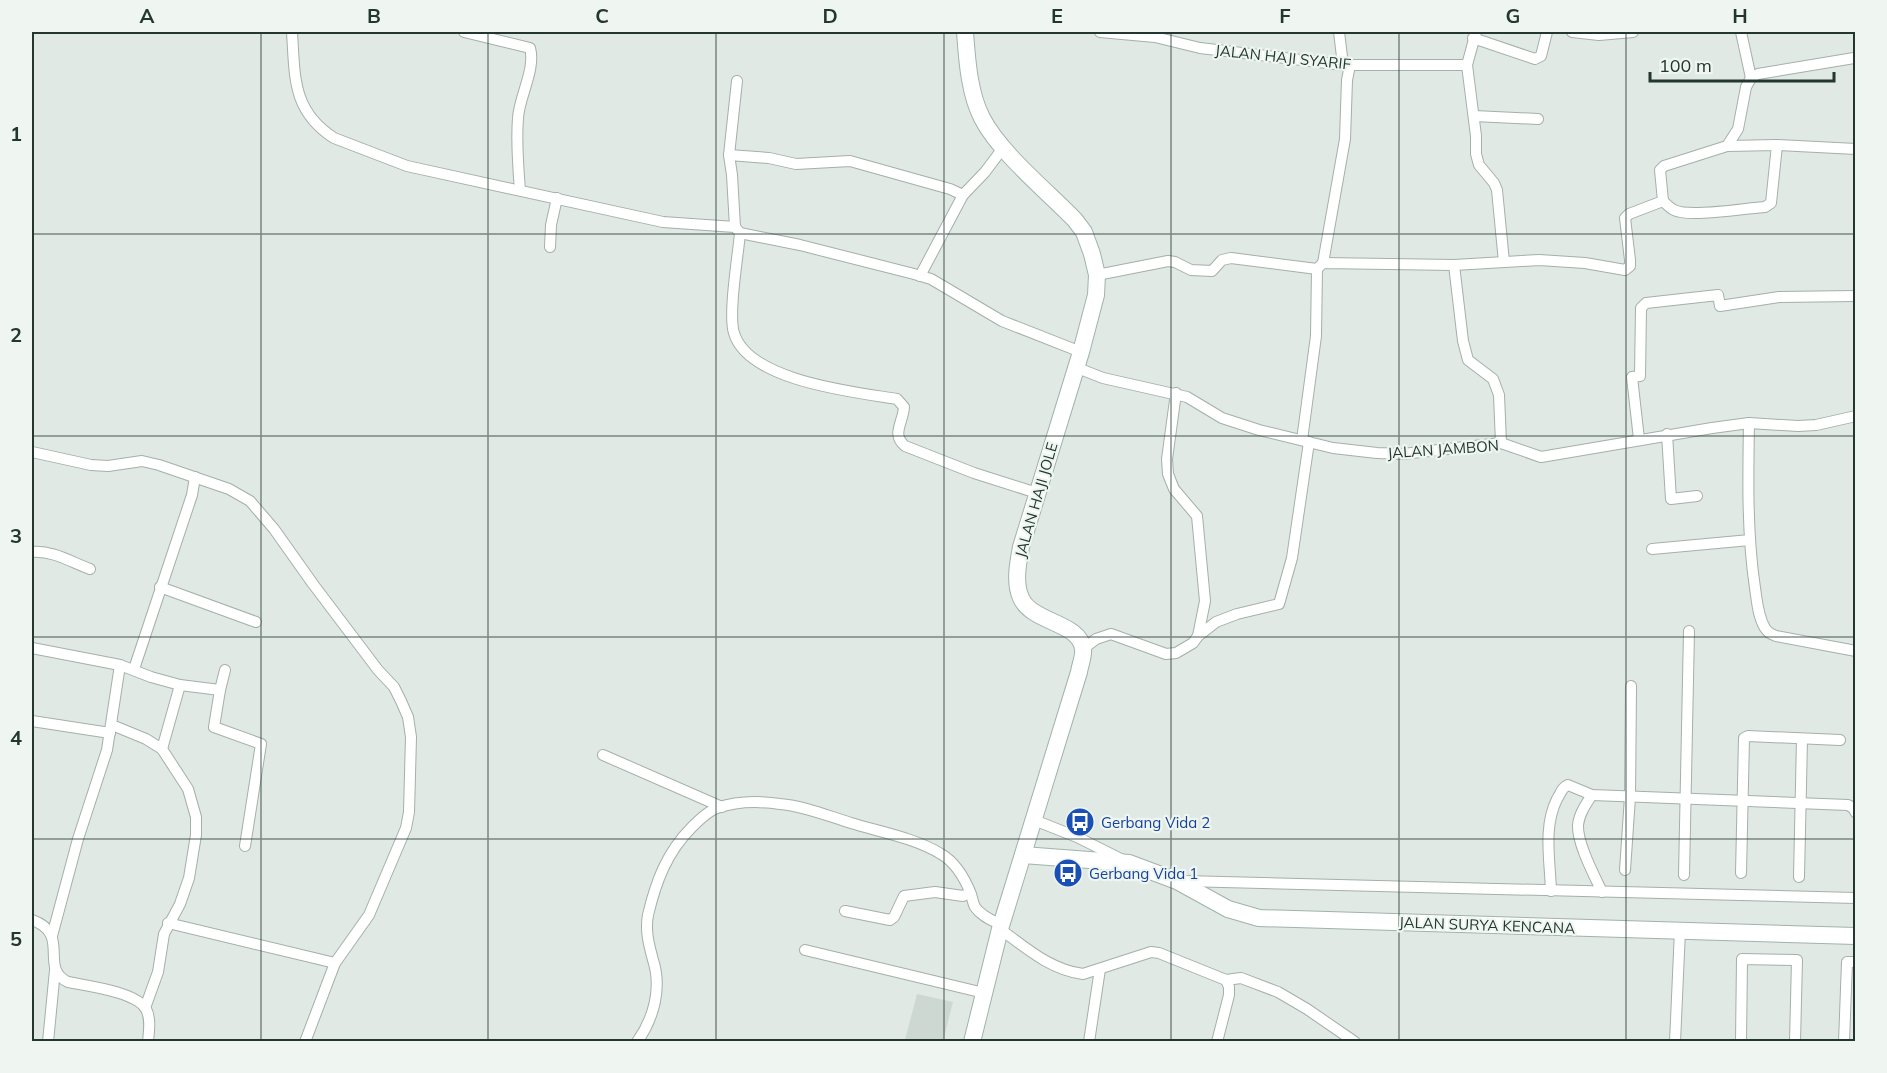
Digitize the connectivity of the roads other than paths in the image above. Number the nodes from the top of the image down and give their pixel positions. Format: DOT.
graph roads {
  1 [pos="292,32"];
  2 [pos="464,32"];
  3 [pos="965,32"];
  4 [pos="1100,32"];
  5 [pos="1339,32"];
  6 [pos="1547,32"];
  7 [pos="1572,32"];
  8 [pos="1633,32"];
  9 [pos="1741,32"];
  10 [pos="1156,34"];
  11 [pos="1474,34"];
  12 [pos="1855,57"];
  13 [pos="1346,65"];
  14 [pos="1467,65"];
  15 [pos="1751,78"];
  16 [pos="736,81"];
  17 [pos="1474,116"];
  18 [pos="1538,119"];
  19 [pos="1777,145"];
  20 [pos="1727,146"];
  21 [pos="1003,148"];
  22 [pos="1856,148"];
  23 [pos="729,154"];
  24 [pos="520,189"];
  25 [pos="963,195"];
  26 [pos="557,198"];
  27 [pos="1663,201"];
  28 [pos="738,230"];
  29 [pos="550,247"];
  30 [pos="1504,262"];
  31 [pos="1454,265"];
  32 [pos="1320,266"];
  33 [pos="1097,275"];
  34 [pos="921,276"];
  35 [pos="1856,296"];
  36 [pos="1078,360"];
  37 [pos="1176,393"];
  38 [pos="1856,416"];
  39 [pos="1749,423"];
  40 [pos="1667,434"];
  41 [pos="1639,440"];
  42 [pos="1306,441"];
  43 [pos="1501,443"];
  44 [pos="32,452"];
  45 [pos="195,477"];
  46 [pos="1037,493"];
  47 [pos="1696,496"];
  48 [pos="1750,540"];
  49 [pos="1652,549"];
  50 [pos="32,552"];
  51 [pos="90,570"];
  52 [pos="160,587"];
  53 [pos="256,622"];
  54 [pos="1689,631"];
  55 [pos="1198,636"];
  56 [pos="32,648"];
  57 [pos="1083,649"];
  58 [pos="1856,651"];
  59 [pos="120,665"];
  60 [pos="134,669"];
  61 [pos="225,670"];
  62 [pos="180,685"];
  63 [pos="1631,686"];
  64 [pos="220,690"];
  65 [pos="32,721"];
  66 [pos="111,729"];
  67 [pos="1802,738"];
  68 [pos="1840,740"];
  69 [pos="162,749"];
  70 [pos="603,755"];
  71 [pos="1592,795"];
  72 [pos="1630,797"];
  73 [pos="1686,799"];
  74 [pos="1743,801"];
  75 [pos="1800,803"];
  76 [pos="722,807"];
  77 [pos="1856,813"];
  78 [pos="1034,820"];
  79 [pos="245,846"];
  80 [pos="1023,855"];
  81 [pos="1129,863"];
  82 [pos="1625,870"];
  83 [pos="1741,873"];
  84 [pos="1684,875"];
  85 [pos="1799,877"];
  86 [pos="1177,881"];
  87 [pos="1551,891"];
  88 [pos="970,892"];
  89 [pos="1602,892"];
  90 [pos="1856,898"];
  91 [pos="845,911"];
  92 [pos="32,920"];
  93 [pos="168,923"];
  94 [pos="1000,926"];
  95 [pos="1680,930"];
  96 [pos="52,936"];
  97 [pos="1856,936"];
  98 [pos="805,950"];
  99 [pos="1856,962"];
  100 [pos="335,963"];
  101 [pos="1100,969"];
  102 [pos="55,970"];
  103 [pos="1226,980"];
  104 [pos="984,993"];
  105 [pos="145,1008"];
  106 [pos="48,1041"];
  107 [pos="148,1041"];
  108 [pos="305,1041"];
  109 [pos="636,1041"];
  110 [pos="972,1041"];
  111 [pos="1089,1041"];
  112 [pos="1217,1041"];
  113 [pos="1355,1041"];
  114 [pos="1675,1041"];
  115 [pos="1741,1041"];
  116 [pos="1795,1041"];
  117 [pos="1844,1041"];
  1 -- 24 [label="street, JALAN JAMBON"];
  2 -- 24 [label="street"];
  3 -- 21 [label="main road, JALAN HAJI JOLE"];
  4 -- 10 [label="street, JALAN HAJI SYARIF"];
  5 -- 13 [label="street"];
  6 -- 11 [label="street"];
  7 -- 8 [label="street"];
  9 -- 15 [label="street"];
  10 -- 13 [label="street, JALAN HAJI SYARIF"];
  11 -- 14 [label="street"];
  12 -- 15 [label="street"];
  13 -- 14 [label="street, JALAN HAJI SYARIF"];
  13 -- 32 [label="street"];
  14 -- 17 [label="street"];
  15 -- 20 [label="street"];
  16 -- 23 [label="street"];
  17 -- 18 [label="street"];
  17 -- 30 [label="street"];
  19 -- 20 [label="street"];
  19 -- 22 [label="street"];
  19 -- 27 [label="street"];
  20 -- 27 [label="street"];
  21 -- 25 [label="street"];
  21 -- 33 [label="main road, JALAN HAJI JOLE"];
  23 -- 25 [label="street"];
  23 -- 28 [label="street"];
  24 -- 26 [label="street, JALAN JAMBON"];
  25 -- 34 [label="street"];
  26 -- 28 [label="street, JALAN JAMBON"];
  26 -- 29 [label="street"];
  27 -- 30 [label="street"];
  28 -- 34 [label="street, JALAN JAMBON"];
  28 -- 46 [label="street"];
  30 -- 31 [label="street"];
  31 -- 32 [label="street"];
  31 -- 43 [label="street"];
  32 -- 33 [label="street"];
  32 -- 42 [label="street"];
  33 -- 36 [label="main road, JALAN HAJI JOLE"];
  34 -- 36 [label="street, JALAN JAMBON"];
  35 -- 41 [label="street"];
  36 -- 37 [label="street, JALAN JAMBON"];
  36 -- 46 [label="main road, JALAN HAJI JOLE"];
  37 -- 42 [label="street, JALAN JAMBON"];
  37 -- 55 [label="street"];
  38 -- 39 [label="street, JALAN JAMBON"];
  39 -- 40 [label="street, JALAN JAMBON"];
  39 -- 48 [label="street"];
  40 -- 41 [label="street, JALAN JAMBON"];
  40 -- 47 [label="street"];
  41 -- 43 [label="street, JALAN JAMBON"];
  42 -- 43 [label="street, JALAN JAMBON"];
  42 -- 55 [label="street"];
  44 -- 45 [label="street"];
  45 -- 52 [label="street"];
  45 -- 100 [label="street"];
  46 -- 57 [label="main road, JALAN HAJI JOLE"];
  48 -- 49 [label="street"];
  48 -- 58 [label="street"];
  50 -- 51 [label="street"];
  52 -- 53 [label="street"];
  52 -- 60 [label="street"];
  54 -- 73 [label="street"];
  55 -- 57 [label="street"];
  56 -- 59 [label="street"];
  57 -- 78 [label="main road"];
  59 -- 60 [label="street"];
  59 -- 66 [label="street"];
  60 -- 62 [label="street"];
  61 -- 64 [label="street"];
  62 -- 64 [label="street"];
  62 -- 69 [label="street"];
  63 -- 72 [label="street"];
  64 -- 79 [label="street"];
  65 -- 66 [label="street"];
  66 -- 69 [label="street"];
  66 -- 96 [label="street"];
  67 -- 68 [label="street"];
  67 -- 74 [label="street"];
  67 -- 75 [label="street"];
  69 -- 93 [label="street"];
  70 -- 76 [label="street"];
  71 -- 72 [label="street"];
  71 -- 87 [label="street"];
  71 -- 89 [label="street"];
  72 -- 73 [label="street"];
  72 -- 82 [label="street"];
  73 -- 74 [label="street"];
  73 -- 84 [label="street"];
  74 -- 75 [label="street"];
  74 -- 83 [label="street"];
  75 -- 77 [label="street"];
  75 -- 85 [label="street"];
  76 -- 88 [label="street"];
  76 -- 109 [label="street"];
  78 -- 80 [label="main road"];
  78 -- 81 [label="street, JALAN SURYA KENCANA"];
  80 -- 81 [label="main road, JALAN SURYA KENCANA"];
  80 -- 94 [label="main road"];
  81 -- 86 [label="main road, JALAN SURYA KENCANA"];
  86 -- 87 [label="street"];
  86 -- 95 [label="main road, JALAN SURYA KENCANA"];
  87 -- 89 [label="street"];
  88 -- 91 [label="street"];
  88 -- 94 [label="street"];
  89 -- 90 [label="street"];
  92 -- 96 [label="street"];
  93 -- 100 [label="street"];
  93 -- 105 [label="street"];
  94 -- 101 [label="street"];
  94 -- 104 [label="main road"];
  95 -- 97 [label="main road, JALAN SURYA KENCANA"];
  95 -- 114 [label="street"];
  96 -- 102 [label="street"];
  98 -- 104 [label="street"];
  99 -- 117 [label="street"];
  100 -- 108 [label="street"];
  101 -- 103 [label="street"];
  101 -- 111 [label="street"];
  102 -- 105 [label="street"];
  102 -- 106 [label="street"];
  103 -- 112 [label="street"];
  103 -- 113 [label="street"];
  104 -- 110 [label="main road"];
  105 -- 107 [label="street"];
  115 -- 116 [label="street"];
}
